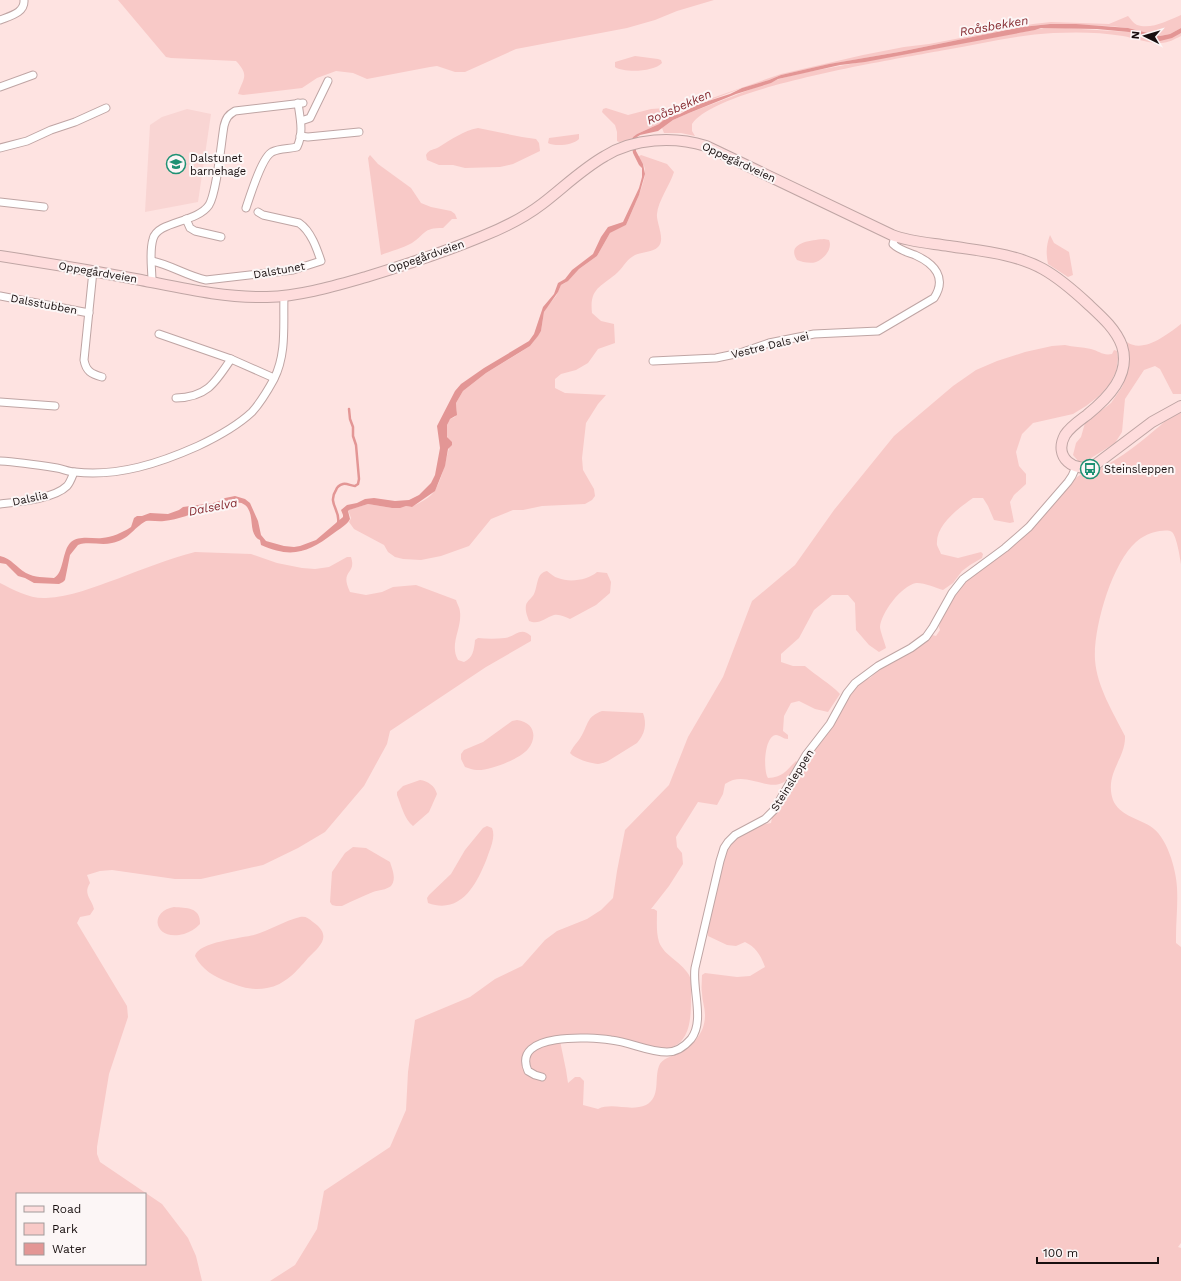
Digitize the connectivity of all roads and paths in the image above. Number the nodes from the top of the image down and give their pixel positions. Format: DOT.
graph roads {
  1 [pos="24,0"];
  2 [pos="0,20"];
  3 [pos="33,75"];
  4 [pos="328,81"];
  5 [pos="0,86"];
  6 [pos="106,108"];
  7 [pos="301,122"];
  8 [pos="359,132"];
  9 [pos="300,136"];
  10 [pos="0,148"];
  11 [pos="0,202"];
  12 [pos="44,207"];
  13 [pos="246,208"];
  14 [pos="258,212"];
  15 [pos="186,220"];
  16 [pos="894,236"];
  17 [pos="221,237"];
  18 [pos="0,256"];
  19 [pos="152,261"];
  20 [pos="93,271"];
  21 [pos="152,282"];
  22 [pos="0,296"];
  23 [pos="284,296"];
  24 [pos="89,313"];
  25 [pos="159,334"];
  26 [pos="231,359"];
  27 [pos="653,362"];
  28 [pos="102,377"];
  29 [pos="274,378"];
  30 [pos="176,398"];
  31 [pos="0,402"];
  32 [pos="55,406"];
  33 [pos="1181,406"];
  34 [pos="0,462"];
  35 [pos="1076,467"];
  36 [pos="74,472"];
  37 [pos="0,504"];
  38 [pos="542,1077"];
  1 -- 2 [label="street"];
  3 -- 5 [label="street"];
  4 -- 7 [label="street"];
  6 -- 10 [label="street"];
  7 -- 9 [label="street"];
  7 -- 15 [label="street"];
  8 -- 9 [label="street"];
  9 -- 13 [label="street"];
  11 -- 12 [label="street"];
  14 -- 19 [label="street, Dalstunet"];
  15 -- 17 [label="street"];
  15 -- 19 [label="street"];
  16 -- 23 [label="main road, Oppegårdveien"];
  16 -- 27 [label="street, Vestre Dals vei"];
  16 -- 35 [label="main road, Oppegårdveien"];
  18 -- 20 [label="main road, Oppegårdveien"];
  19 -- 21 [label="street"];
  20 -- 21 [label="main road, Oppegårdveien"];
  20 -- 24 [label="street, Dalsstubben"];
  21 -- 23 [label="main road, Oppegårdveien"];
  22 -- 24 [label="street, Dalsstubben"];
  23 -- 29 [label="street"];
  24 -- 28 [label="street, Dalsstubben"];
  25 -- 26 [label="street"];
  26 -- 29 [label="street"];
  26 -- 30 [label="street"];
  29 -- 36 [label="street"];
  31 -- 32 [label="street"];
  33 -- 35 [label="main road"];
  34 -- 36 [label="street"];
  35 -- 38 [label="street, Steinsleppen"];
  36 -- 37 [label="street, Dalslia"];
}
